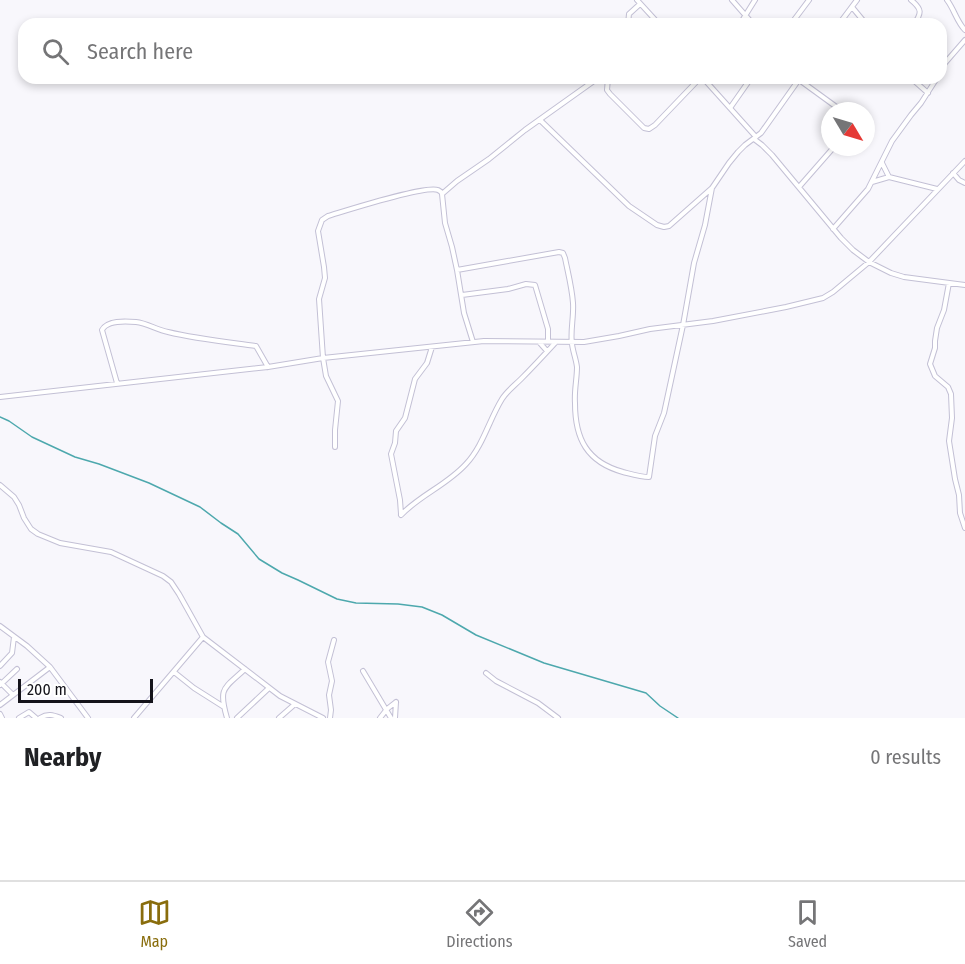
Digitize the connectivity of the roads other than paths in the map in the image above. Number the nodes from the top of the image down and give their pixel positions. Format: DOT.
graph roads {
  1 [pos="732,0"];
  2 [pos="755,0"];
  3 [pos="809,0"];
  4 [pos="857,0"];
  5 [pos="911,0"];
  6 [pos="947,0"];
  7 [pos="639,2"];
  8 [pos="852,7"];
  9 [pos="745,15"];
  10 [pos="629,18"];
  11 [pos="654,18"];
  12 [pos="743,18"];
  13 [pos="748,18"];
  14 [pos="796,18"];
  15 [pos="844,18"];
  16 [pos="861,18"];
  17 [pos="918,18"];
  18 [pos="965,30"];
  19 [pos="965,40"];
  20 [pos="947,61"];
  21 [pos="589,84"];
  22 [pos="608,84"];
  23 [pos="695,84"];
  24 [pos="707,84"];
  25 [pos="747,84"];
  26 [pos="795,84"];
  27 [pos="807,84"];
  28 [pos="918,84"];
  29 [pos="933,84"];
  30 [pos="928,93"];
  31 [pos="830,102"];
  32 [pos="730,108"];
  33 [pos="540,120"];
  34 [pos="761,134"];
  35 [pos="755,138"];
  36 [pos="762,145"];
  37 [pos="826,156"];
  38 [pos="965,161"];
  39 [pos="882,163"];
  40 [pos="953,173"];
  41 [pos="889,177"];
  42 [pos="946,180"];
  43 [pos="958,180"];
  44 [pos="871,183"];
  45 [pos="965,183"];
  46 [pos="799,186"];
  47 [pos="712,188"];
  48 [pos="938,189"];
  49 [pos="442,194"];
  50 [pos="833,228"];
  51 [pos="869,262"];
  52 [pos="457,270"];
  53 [pos="949,283"];
  54 [pos="965,285"];
  55 [pos="462,295"];
  56 [pos="683,325"];
  57 [pos="548,341"];
  58 [pos="556,341"];
  59 [pos="473,342"];
  60 [pos="539,342"];
  61 [pos="572,342"];
  62 [pos="432,346"];
  63 [pos="547,351"];
  64 [pos="323,358"];
  65 [pos="268,367"];
  66 [pos="117,383"];
  67 [pos="0,397"];
  68 [pos="336,447"];
  69 [pos="0,485"];
  70 [pos="965,528"];
  71 [pos="0,626"];
  72 [pos="14,637"];
  73 [pos="203,637"];
  74 [pos="334,640"];
  75 [pos="0,666"];
  76 [pos="50,667"];
  77 [pos="18,669"];
  78 [pos="245,669"];
  79 [pos="363,671"];
  80 [pos="174,672"];
  81 [pos="486,673"];
  82 [pos="1,683"];
  83 [pos="269,688"];
  84 [pos="13,696"];
  85 [pos="295,704"];
  86 [pos="0,705"];
  87 [pos="224,707"];
  88 [pos="387,709"];
  89 [pos="19,718"];
  90 [pos="38,718"];
  91 [pos="61,718"];
  92 [pos="88,718"];
  93 [pos="134,718"];
  94 [pos="227,718"];
  95 [pos="237,718"];
  96 [pos="279,718"];
  97 [pos="323,718"];
  98 [pos="330,718"];
  99 [pos="380,718"];
  100 [pos="393,718"];
  101 [pos="558,718"];
  1 -- 9 [label="street"];
  2 -- 9 [label="street"];
  3 -- 14 [label="street"];
  4 -- 8 [label="street"];
  5 -- 17 [label="street"];
  6 -- 18 [label="street"];
  7 -- 10 [label="street"];
  7 -- 11 [label="street"];
  8 -- 15 [label="street"];
  8 -- 16 [label="street"];
  9 -- 12 [label="street"];
  9 -- 13 [label="street"];
  19 -- 20 [label="street"];
  21 -- 33 [label="street"];
  22 -- 23 [label="street"];
  24 -- 32 [label="street"];
  25 -- 32 [label="street"];
  26 -- 34 [label="street"];
  27 -- 31 [label="street"];
  28 -- 30 [label="street"];
  29 -- 30 [label="street"];
  30 -- 39 [label="street"];
  32 -- 35 [label="street"];
  33 -- 47 [label="street"];
  33 -- 49 [label="street"];
  34 -- 35 [label="street"];
  34 -- 36 [label="street"];
  35 -- 36 [label="street"];
  35 -- 47 [label="street"];
  36 -- 46 [label="street"];
  37 -- 46 [label="street"];
  38 -- 40 [label="street"];
  39 -- 41 [label="street"];
  39 -- 44 [label="street"];
  40 -- 42 [label="street"];
  40 -- 43 [label="street"];
  41 -- 44 [label="street"];
  41 -- 48 [label="street"];
  42 -- 43 [label="street"];
  42 -- 48 [label="street"];
  43 -- 45 [label="street"];
  44 -- 50 [label="street"];
  46 -- 50 [label="street"];
  47 -- 56 [label="street"];
  48 -- 51 [label="street"];
  49 -- 52 [label="street"];
  49 -- 64 [label="street"];
  50 -- 51 [label="street"];
  51 -- 53 [label="street"];
  51 -- 56 [label="street"];
  52 -- 55 [label="street"];
  52 -- 61 [label="street"];
  53 -- 54 [label="street"];
  53 -- 70 [label="street"];
  55 -- 57 [label="street"];
  55 -- 59 [label="street"];
  56 -- 61 [label="street"];
  56 -- 61 [label="street"];
  57 -- 58 [label="street"];
  57 -- 60 [label="street"];
  58 -- 61 [label="street"];
  58 -- 63 [label="street"];
  59 -- 60 [label="street"];
  59 -- 62 [label="street"];
  60 -- 63 [label="street"];
  62 -- 63 [label="street"];
  62 -- 64 [label="street"];
  64 -- 65 [label="street"];
  64 -- 68 [label="street"];
  65 -- 66 [label="street"];
  65 -- 66 [label="street"];
  66 -- 67 [label="street"];
  69 -- 73 [label="street"];
  71 -- 72 [label="street"];
  72 -- 75 [label="street"];
  72 -- 76 [label="street"];
  73 -- 78 [label="street"];
  73 -- 80 [label="street"];
  74 -- 98 [label="street"];
  76 -- 84 [label="street"];
  76 -- 92 [label="street"];
  77 -- 82 [label="street"];
  78 -- 83 [label="street"];
  78 -- 87 [label="street"];
  79 -- 88 [label="street"];
  80 -- 87 [label="street"];
  80 -- 93 [label="street"];
  81 -- 101 [label="street"];
  82 -- 84 [label="street"];
  83 -- 85 [label="street"];
  83 -- 95 [label="street"];
  84 -- 86 [label="street"];
  85 -- 96 [label="street"];
  85 -- 97 [label="street"];
  87 -- 94 [label="street"];
  88 -- 99 [label="street"];
  88 -- 100 [label="street"];
  88 -- 100 [label="street"];
  89 -- 90 [label="street"];
  90 -- 91 [label="street"];
}
